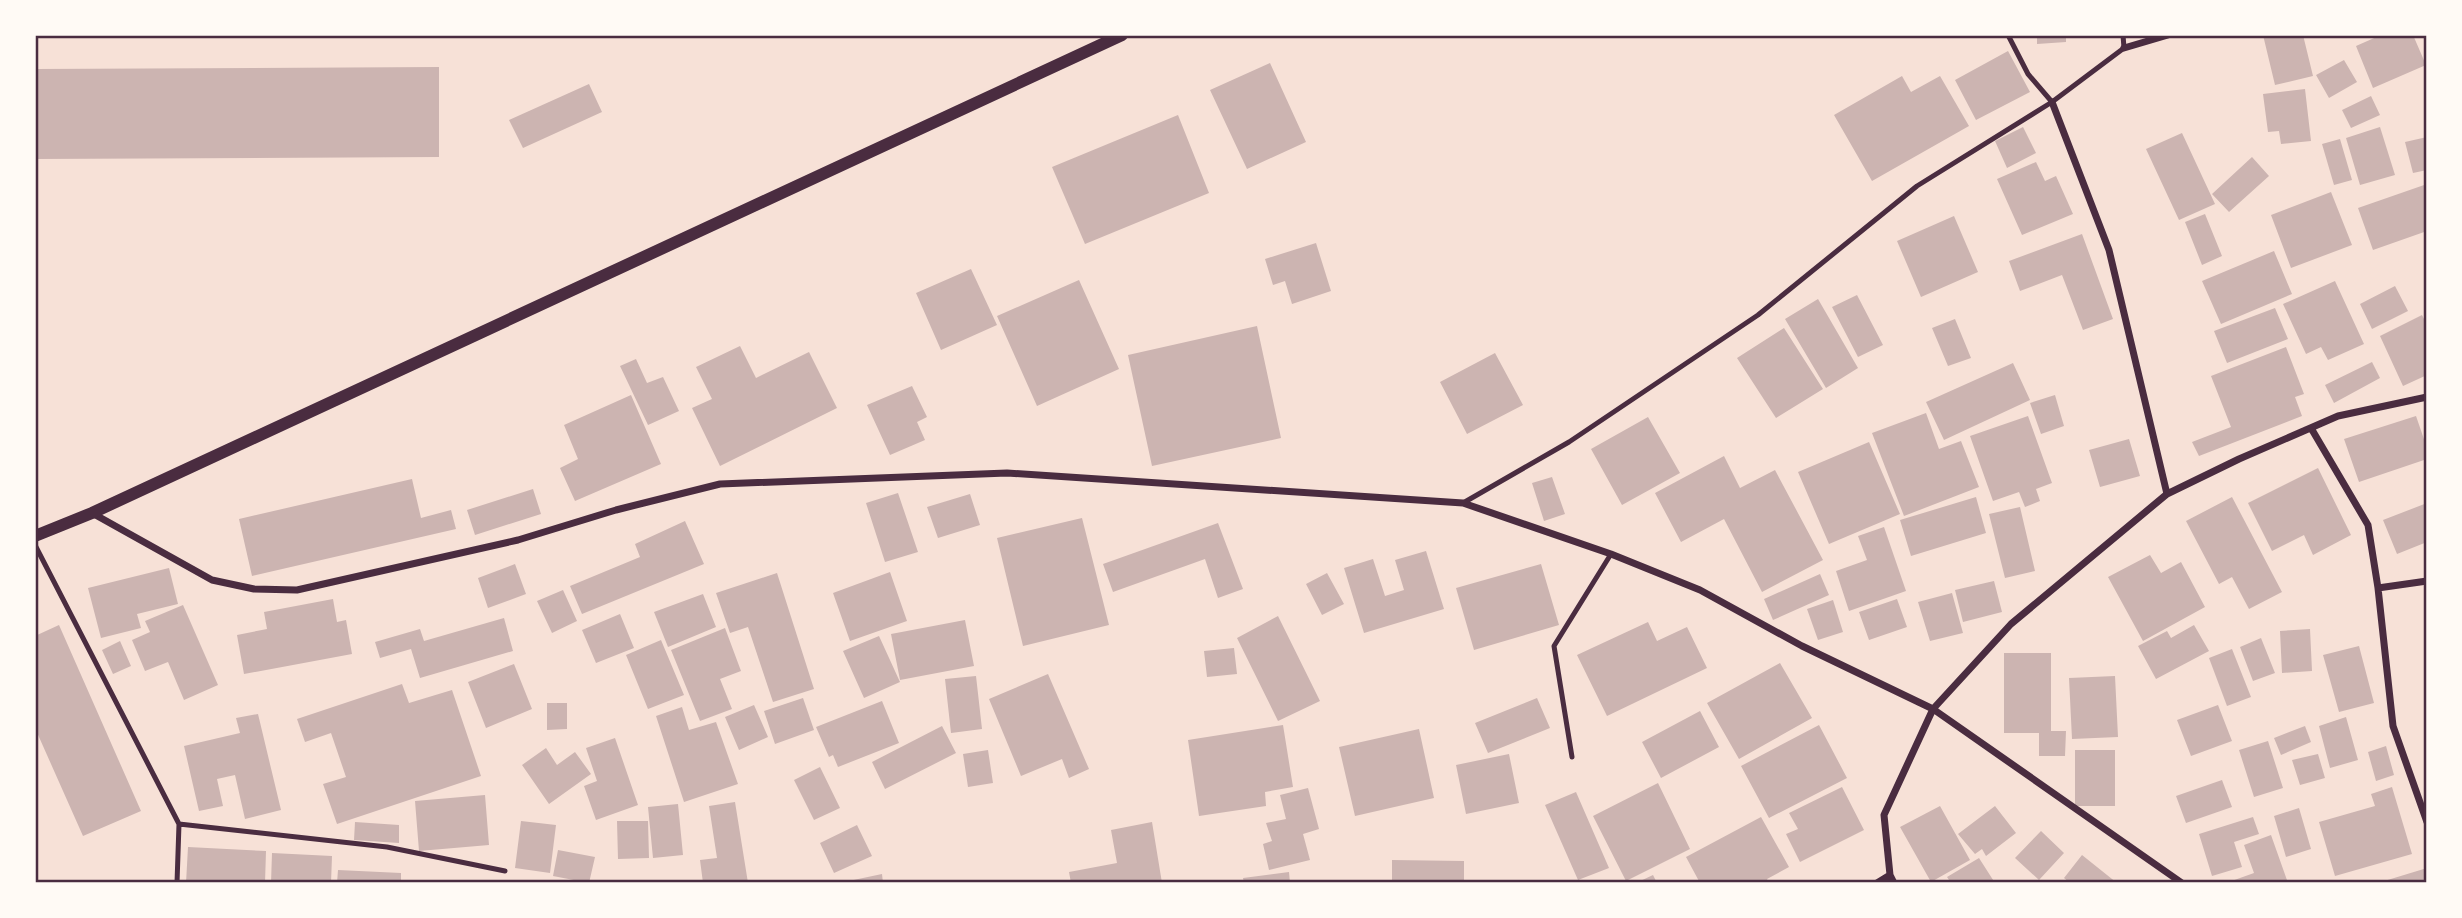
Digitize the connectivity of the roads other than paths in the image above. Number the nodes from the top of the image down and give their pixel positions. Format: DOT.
graph roads {
  1 [pos="1122,35"];
  2 [pos="2008,35"];
  3 [pos="2123,35"];
  4 [pos="2168,35"];
  5 [pos="2123,48"];
  6 [pos="2052,102"];
  7 [pos="2427,397"];
  8 [pos="2311,428"];
  9 [pos="2167,495"];
  10 [pos="1464,503"];
  11 [pos="92,513"];
  12 [pos="35,536"];
  13 [pos="35,545"];
  14 [pos="1611,554"];
  15 [pos="2427,582"];
  16 [pos="2378,588"];
  17 [pos="1933,709"];
  18 [pos="1572,757"];
  19 [pos="2427,822"];
  20 [pos="179,824"];
  21 [pos="505,871"];
  22 [pos="1892,879"];
  23 [pos="177,883"];
  24 [pos="1877,883"];
  25 [pos="2182,883"];
  1 -- 11 [label="street"];
  2 -- 6 [label="lane"];
  3 -- 5 [label="lane"];
  4 -- 5 [label="street"];
  5 -- 6 [label="lane"];
  6 -- 9 [label="street"];
  6 -- 10 [label="lane"];
  7 -- 8 [label="street"];
  8 -- 9 [label="street"];
  8 -- 16 [label="street"];
  9 -- 17 [label="street"];
  10 -- 11 [label="street"];
  10 -- 14 [label="street"];
  11 -- 12 [label="street"];
  13 -- 20 [label="lane"];
  14 -- 17 [label="street"];
  14 -- 18 [label="lane"];
  15 -- 16 [label="street"];
  16 -- 19 [label="street"];
  17 -- 22 [label="street"];
  17 -- 25 [label="street"];
  20 -- 21 [label="lane"];
  20 -- 23 [label="lane"];
  22 -- 24 [label="street"];
}
